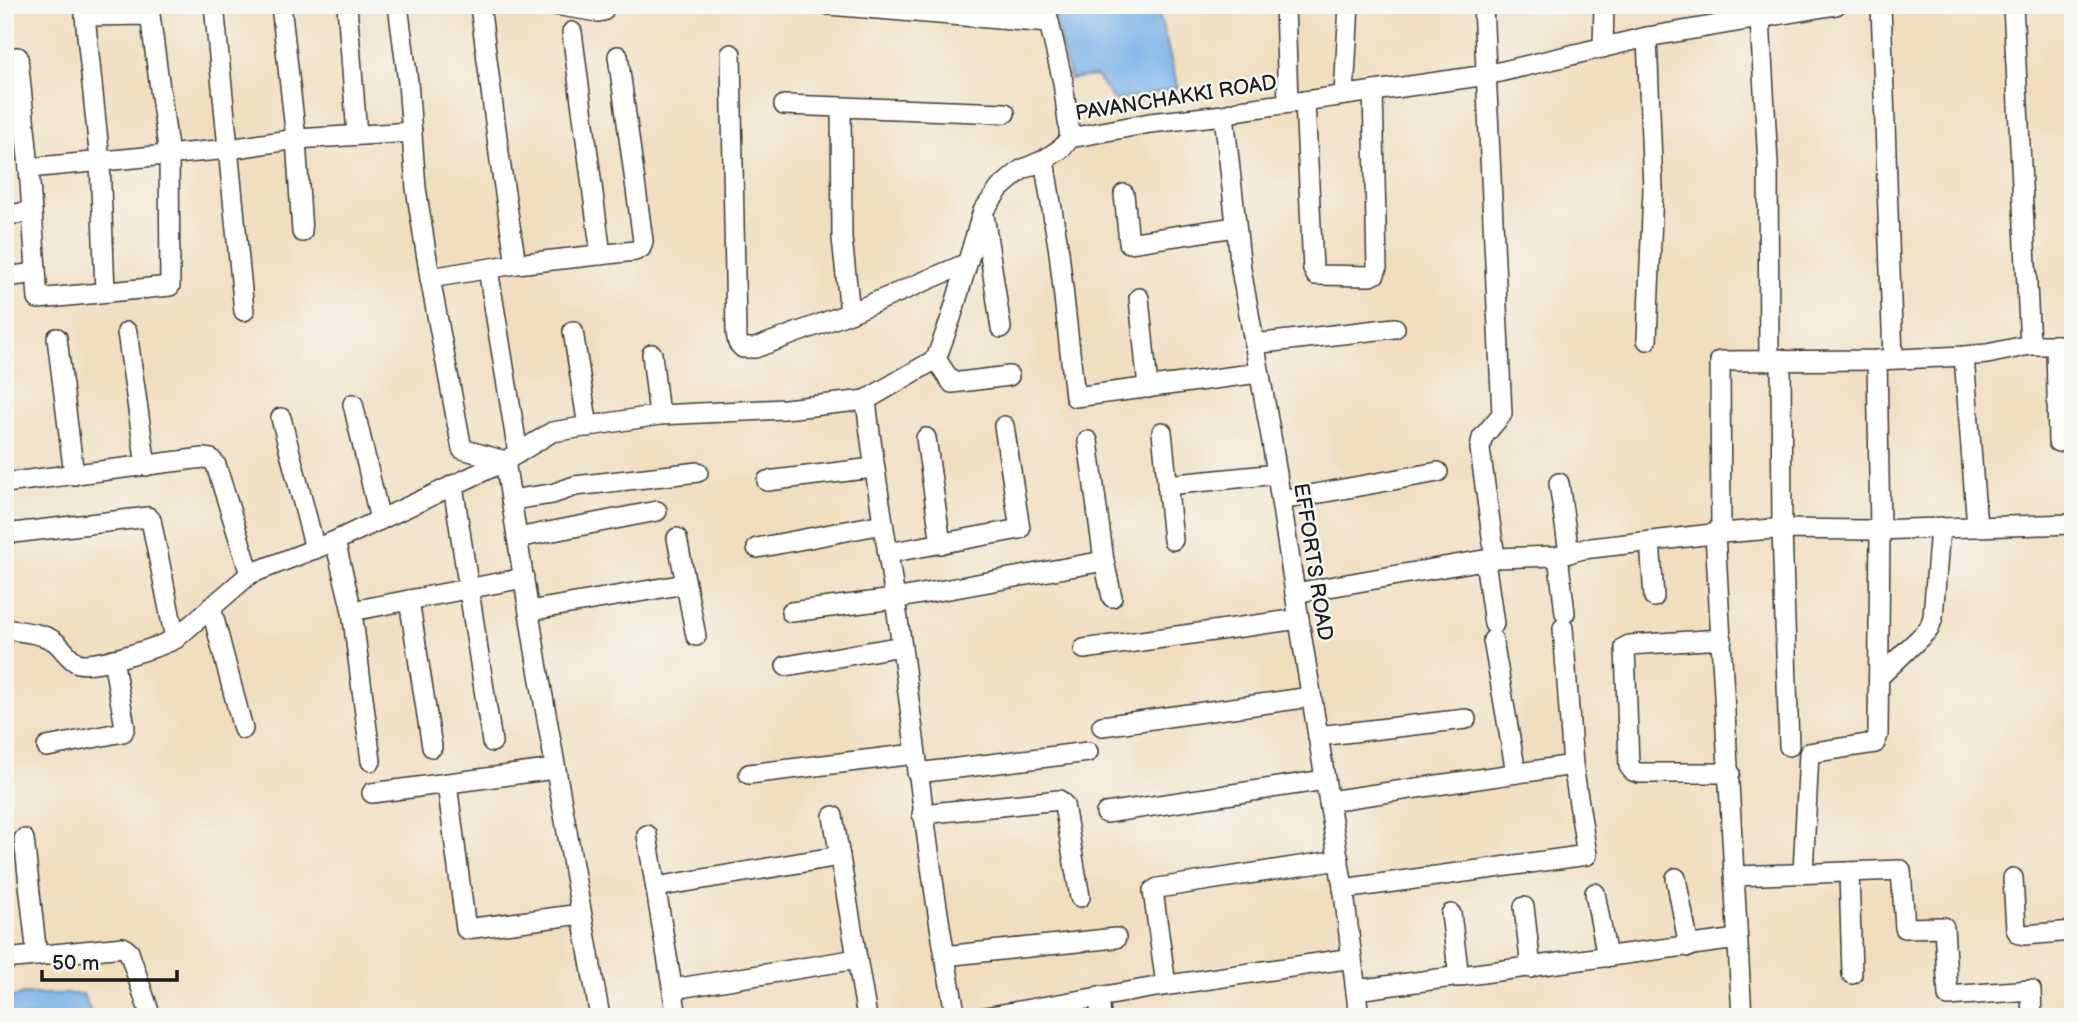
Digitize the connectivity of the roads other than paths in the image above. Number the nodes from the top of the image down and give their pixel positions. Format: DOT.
graph roads {
  1 [pos="214,5"];
  2 [pos="281,5"];
  3 [pos="347,5"];
  4 [pos="398,5"];
  5 [pos="480,5"];
  6 [pos="555,5"];
  7 [pos="605,5"];
  8 [pos="829,5"];
  9 [pos="1285,5"];
  10 [pos="1349,5"];
  11 [pos="1483,5"];
  12 [pos="1604,5"];
  13 [pos="1836,5"];
  14 [pos="1881,5"];
  15 [pos="2013,5"];
  16 [pos="1047,14"];
  17 [pos="1760,19"];
  18 [pos="572,32"];
  19 [pos="1647,37"];
  20 [pos="1603,48"];
  21 [pos="731,54"];
  22 [pos="618,56"];
  23 [pos="5,58"];
  24 [pos="1488,75"];
  25 [pos="1373,91"];
  26 [pos="1344,95"];
  27 [pos="1296,102"];
  28 [pos="784,105"];
  29 [pos="841,107"];
  30 [pos="1005,113"];
  31 [pos="1224,115"];
  32 [pos="15,123"];
  33 [pos="412,132"];
  34 [pos="358,135"];
  35 [pos="1070,138"];
  36 [pos="296,139"];
  37 [pos="229,149"];
  38 [pos="169,155"];
  39 [pos="1044,160"];
  40 [pos="100,161"];
  41 [pos="29,168"];
  42 [pos="1124,194"];
  43 [pos="983,211"];
  44 [pos="32,212"];
  45 [pos="5,215"];
  46 [pos="1236,227"];
  47 [pos="302,232"];
  48 [pos="601,255"];
  49 [pos="516,264"];
  50 [pos="965,264"];
  51 [pos="488,268"];
  52 [pos="36,273"];
  53 [pos="5,277"];
  54 [pos="430,278"];
  55 [pos="105,292"];
  56 [pos="1139,298"];
  57 [pos="244,311"];
  58 [pos="850,313"];
  59 [pos="1001,328"];
  60 [pos="1395,328"];
  61 [pos="573,331"];
  62 [pos="127,332"];
  63 [pos="57,338"];
  64 [pos="1647,340"];
  65 [pos="1254,344"];
  66 [pos="2030,345"];
  67 [pos="2064,345"];
  68 [pos="652,354"];
  69 [pos="1965,356"];
  70 [pos="936,359"];
  71 [pos="1775,359"];
  72 [pos="1885,360"];
  73 [pos="1259,373"];
  74 [pos="1009,376"];
  75 [pos="1148,388"];
  76 [pos="866,400"];
  77 [pos="353,404"];
  78 [pos="659,415"];
  79 [pos="281,418"];
  80 [pos="1004,426"];
  81 [pos="588,427"];
  82 [pos="1162,432"];
  83 [pos="926,438"];
  84 [pos="1088,441"];
  85 [pos="2058,442"];
  86 [pos="511,457"];
  87 [pos="146,466"];
  88 [pos="873,468"];
  89 [pos="698,472"];
  90 [pos="1438,472"];
  91 [pos="1277,474"];
  92 [pos="74,475"];
  93 [pos="767,481"];
  94 [pos="5,483"];
  95 [pos="1559,483"];
  96 [pos="453,485"];
  97 [pos="1167,485"];
  98 [pos="511,500"];
  99 [pos="1281,500"];
  100 [pos="657,511"];
  101 [pos="380,520"];
  102 [pos="883,524"];
  103 [pos="2073,524"];
  104 [pos="1940,527"];
  105 [pos="1977,527"];
  106 [pos="1782,529"];
  107 [pos="1880,530"];
  108 [pos="1718,533"];
  109 [pos="5,534"];
  110 [pos="517,538"];
  111 [pos="677,538"];
  112 [pos="1173,540"];
  113 [pos="335,541"];
  114 [pos="1650,541"];
  115 [pos="941,544"];
  116 [pos="757,548"];
  117 [pos="315,549"];
  118 [pos="888,553"];
  119 [pos="1563,554"];
  120 [pos="1490,559"];
  121 [pos="1104,561"];
  122 [pos="250,574"];
  123 [pos="524,578"];
  124 [pos="685,584"];
  125 [pos="470,589"];
  126 [pos="1295,593"];
  127 [pos="1112,597"];
  128 [pos="1654,597"];
  129 [pos="894,599"];
  130 [pos="409,600"];
  131 [pos="211,607"];
  132 [pos="352,611"];
  133 [pos="529,611"];
  134 [pos="791,612"];
  135 [pos="1299,619"];
  136 [pos="5,629"];
  137 [pos="696,636"];
  138 [pos="175,639"];
  139 [pos="1721,639"];
  140 [pos="902,646"];
  141 [pos="1084,649"];
  142 [pos="113,659"];
  143 [pos="786,666"];
  144 [pos="1879,677"];
  145 [pos="1311,696"];
  146 [pos="1466,719"];
  147 [pos="1102,726"];
  148 [pos="243,729"];
  149 [pos="1318,736"];
  150 [pos="492,742"];
  151 [pos="1789,746"];
  152 [pos="47,747"];
  153 [pos="432,747"];
  154 [pos="1088,752"];
  155 [pos="371,761"];
  156 [pos="916,764"];
  157 [pos="1573,765"];
  158 [pos="555,769"];
  159 [pos="1730,772"];
  160 [pos="749,774"];
  161 [pos="1516,774"];
  162 [pos="1325,780"];
  163 [pos="447,783"];
  164 [pos="372,793"];
  165 [pos="1329,801"];
  166 [pos="1106,813"];
  167 [pos="922,814"];
  168 [pos="833,816"];
  169 [pos="647,835"];
  170 [pos="24,839"];
  171 [pos="840,856"];
  172 [pos="1339,860"];
  173 [pos="1849,872"];
  174 [pos="1803,873"];
  175 [pos="1735,876"];
  176 [pos="1676,878"];
  177 [pos="2013,878"];
  178 [pos="656,887"];
  179 [pos="1343,889"];
  180 [pos="1595,893"];
  181 [pos="1080,898"];
  182 [pos="1524,907"];
  183 [pos="581,914"];
  184 [pos="1451,914"];
  185 [pos="2073,931"];
  186 [pos="1116,938"];
  187 [pos="1737,939"];
  188 [pos="1689,947"];
  189 [pos="37,956"];
  190 [pos="944,956"];
  191 [pos="1607,957"];
  192 [pos="1352,958"];
  193 [pos="5,959"];
  194 [pos="857,959"];
  195 [pos="1531,968"];
  196 [pos="1852,974"];
  197 [pos="1458,977"];
  198 [pos="1166,985"];
  199 [pos="673,989"];
  200 [pos="1356,990"];
  201 [pos="1099,996"];
  202 [pos="1037,1012"];
  203 [pos="151,1017"];
  204 [pos="600,1017"];
  205 [pos="677,1017"];
  206 [pos="867,1017"];
  207 [pos="956,1017"];
  208 [pos="985,1017"];
  209 [pos="1101,1017"];
  210 [pos="1359,1017"];
  211 [pos="1742,1017"];
  212 [pos="2032,1017"];
  1 -- 37 [label="street"];
  2 -- 36 [label="street"];
  3 -- 34 [label="street"];
  4 -- 33 [label="street"];
  5 -- 49 [label="street"];
  6 -- 7 [label="street"];
  8 -- 16 [label="street"];
  9 -- 27 [label="street"];
  10 -- 26 [label="street"];
  11 -- 24 [label="street"];
  12 -- 20 [label="street"];
  13 -- 17 [label="street, PAVANCHAKKI ROAD"];
  14 -- 72 [label="street"];
  15 -- 66 [label="street"];
  16 -- 35 [label="street"];
  17 -- 19 [label="street, PAVANCHAKKI ROAD"];
  17 -- 71 [label="street"];
  18 -- 48 [label="street"];
  19 -- 20 [label="street, PAVANCHAKKI ROAD"];
  19 -- 64 [label="street"];
  20 -- 24 [label="street, PAVANCHAKKI ROAD"];
  21 -- 58 [label="street"];
  22 -- 48 [label="street"];
  23 -- 32 [label="street"];
  24 -- 25 [label="street, PAVANCHAKKI ROAD"];
  24 -- 120 [label="street"];
  25 -- 26 [label="street, PAVANCHAKKI ROAD"];
  25 -- 27 [label="street"];
  26 -- 27 [label="street, PAVANCHAKKI ROAD"];
  27 -- 31 [label="street, PAVANCHAKKI ROAD"];
  28 -- 29 [label="street"];
  29 -- 30 [label="street"];
  29 -- 58 [label="street"];
  31 -- 35 [label="street, PAVANCHAKKI ROAD"];
  31 -- 46 [label="street, EFFORTS ROAD"];
  32 -- 41 [label="street"];
  33 -- 34 [label="street"];
  33 -- 54 [label="street"];
  34 -- 36 [label="street"];
  35 -- 39 [label="street, PAVANCHAKKI ROAD"];
  36 -- 37 [label="street"];
  36 -- 47 [label="street"];
  37 -- 38 [label="street"];
  37 -- 57 [label="street"];
  38 -- 40 [label="street"];
  38 -- 40 [label="street"];
  38 -- 55 [label="street"];
  39 -- 43 [label="street, PAVANCHAKKI ROAD"];
  39 -- 75 [label="street"];
  40 -- 41 [label="street"];
  40 -- 55 [label="street"];
  41 -- 44 [label="street"];
  42 -- 46 [label="street"];
  43 -- 50 [label="street, PAVANCHAKKI ROAD"];
  43 -- 59 [label="street"];
  44 -- 45 [label="street"];
  44 -- 52 [label="street"];
  46 -- 65 [label="street, EFFORTS ROAD"];
  48 -- 49 [label="street"];
  49 -- 51 [label="street"];
  50 -- 58 [label="street"];
  50 -- 70 [label="street, PAVANCHAKKI ROAD"];
  51 -- 54 [label="street"];
  51 -- 86 [label="street"];
  52 -- 53 [label="street"];
  52 -- 55 [label="street"];
  54 -- 86 [label="street"];
  56 -- 75 [label="street"];
  60 -- 65 [label="street"];
  61 -- 81 [label="street"];
  62 -- 87 [label="street"];
  63 -- 92 [label="street"];
  65 -- 73 [label="street, EFFORTS ROAD"];
  66 -- 67 [label="street"];
  66 -- 69 [label="street"];
  67 -- 85 [label="street"];
  68 -- 78 [label="street"];
  69 -- 72 [label="street"];
  69 -- 105 [label="street"];
  70 -- 74 [label="street"];
  70 -- 76 [label="street"];
  71 -- 72 [label="street"];
  71 -- 106 [label="street"];
  71 -- 108 [label="street"];
  72 -- 107 [label="street"];
  73 -- 75 [label="street"];
  73 -- 91 [label="street, EFFORTS ROAD"];
  76 -- 78 [label="street"];
  76 -- 88 [label="street"];
  77 -- 101 [label="street"];
  78 -- 81 [label="street"];
  79 -- 117 [label="street"];
  80 -- 115 [label="street"];
  81 -- 86 [label="street"];
  82 -- 97 [label="street"];
  83 -- 115 [label="street"];
  84 -- 121 [label="street"];
  86 -- 96 [label="street"];
  86 -- 98 [label="street"];
  87 -- 92 [label="street"];
  87 -- 122 [label="street"];
  88 -- 93 [label="street"];
  88 -- 102 [label="street"];
  89 -- 98 [label="street"];
  90 -- 99 [label="street"];
  91 -- 97 [label="street"];
  91 -- 99 [label="street, EFFORTS ROAD"];
  92 -- 94 [label="street"];
  95 -- 119 [label="street"];
  96 -- 101 [label="street"];
  96 -- 125 [label="street"];
  97 -- 112 [label="street"];
  98 -- 110 [label="street"];
  99 -- 126 [label="street, EFFORTS ROAD"];
  100 -- 110 [label="street"];
  101 -- 113 [label="street"];
  102 -- 116 [label="street"];
  102 -- 118 [label="street"];
  103 -- 105 [label="street"];
  104 -- 105 [label="street"];
  104 -- 107 [label="street"];
  104 -- 144 [label="street"];
  106 -- 107 [label="street"];
  106 -- 108 [label="street"];
  106 -- 151 [label="street"];
  107 -- 144 [label="street"];
  108 -- 114 [label="street"];
  108 -- 139 [label="street"];
  109 -- 138 [label="street"];
  110 -- 123 [label="street"];
  111 -- 124 [label="street"];
  113 -- 117 [label="street"];
  113 -- 132 [label="street"];
  114 -- 119 [label="street"];
  114 -- 128 [label="street"];
  115 -- 118 [label="street"];
  117 -- 122 [label="street"];
  118 -- 129 [label="street"];
  119 -- 120 [label="street"];
  119 -- 157 [label="street"];
  120 -- 126 [label="street"];
  120 -- 161 [label="street"];
  121 -- 127 [label="street"];
  121 -- 129 [label="street"];
  122 -- 131 [label="street"];
  123 -- 125 [label="street"];
  123 -- 133 [label="street"];
  124 -- 133 [label="street"];
  124 -- 137 [label="street"];
  125 -- 130 [label="street"];
  125 -- 150 [label="street"];
  126 -- 135 [label="street, EFFORTS ROAD"];
  129 -- 134 [label="street"];
  129 -- 140 [label="street"];
  130 -- 132 [label="street"];
  130 -- 153 [label="street"];
  131 -- 138 [label="street"];
  131 -- 148 [label="street"];
  132 -- 155 [label="street"];
  133 -- 158 [label="street"];
  135 -- 141 [label="street"];
  135 -- 145 [label="street, EFFORTS ROAD"];
  136 -- 142 [label="street"];
  138 -- 142 [label="street"];
  139 -- 159 [label="street"];
  139 -- 159 [label="street"];
  140 -- 143 [label="street"];
  140 -- 156 [label="street"];
  142 -- 152 [label="street"];
  144 -- 174 [label="street"];
  145 -- 147 [label="street"];
  145 -- 149 [label="street, EFFORTS ROAD"];
  146 -- 149 [label="street"];
  149 -- 162 [label="street, EFFORTS ROAD"];
  154 -- 156 [label="street"];
  156 -- 160 [label="street"];
  156 -- 167 [label="street"];
  157 -- 161 [label="street"];
  157 -- 179 [label="street"];
  158 -- 163 [label="street"];
  158 -- 183 [label="street"];
  159 -- 175 [label="street"];
  161 -- 165 [label="street"];
  162 -- 165 [label="street, EFFORTS ROAD"];
  162 -- 166 [label="street"];
  163 -- 164 [label="street"];
  163 -- 183 [label="street"];
  165 -- 172 [label="street, EFFORTS ROAD"];
  167 -- 181 [label="street"];
  167 -- 190 [label="street"];
  168 -- 171 [label="street"];
  169 -- 178 [label="street"];
  170 -- 189 [label="street"];
  171 -- 178 [label="street"];
  171 -- 194 [label="street"];
  172 -- 179 [label="street, EFFORTS ROAD"];
  172 -- 198 [label="street"];
  173 -- 174 [label="street"];
  173 -- 196 [label="street"];
  173 -- 212 [label="street"];
  174 -- 175 [label="street"];
  175 -- 187 [label="street"];
  176 -- 188 [label="street"];
  177 -- 185 [label="street"];
  178 -- 199 [label="street"];
  179 -- 192 [label="street, EFFORTS ROAD"];
  180 -- 191 [label="street"];
  182 -- 195 [label="street"];
  183 -- 204 [label="street"];
  184 -- 197 [label="street"];
  186 -- 190 [label="street"];
  187 -- 188 [label="street"];
  187 -- 211 [label="street"];
  188 -- 191 [label="street"];
  189 -- 193 [label="street"];
  189 -- 203 [label="street"];
  190 -- 207 [label="street"];
  191 -- 195 [label="street"];
  192 -- 198 [label="street"];
  192 -- 200 [label="street, EFFORTS ROAD"];
  194 -- 199 [label="street"];
  194 -- 206 [label="street"];
  195 -- 197 [label="street"];
  197 -- 200 [label="street"];
  198 -- 201 [label="street"];
  199 -- 205 [label="street"];
  200 -- 210 [label="street, EFFORTS ROAD"];
  201 -- 202 [label="street"];
  201 -- 209 [label="street"];
  202 -- 208 [label="street"];
}
